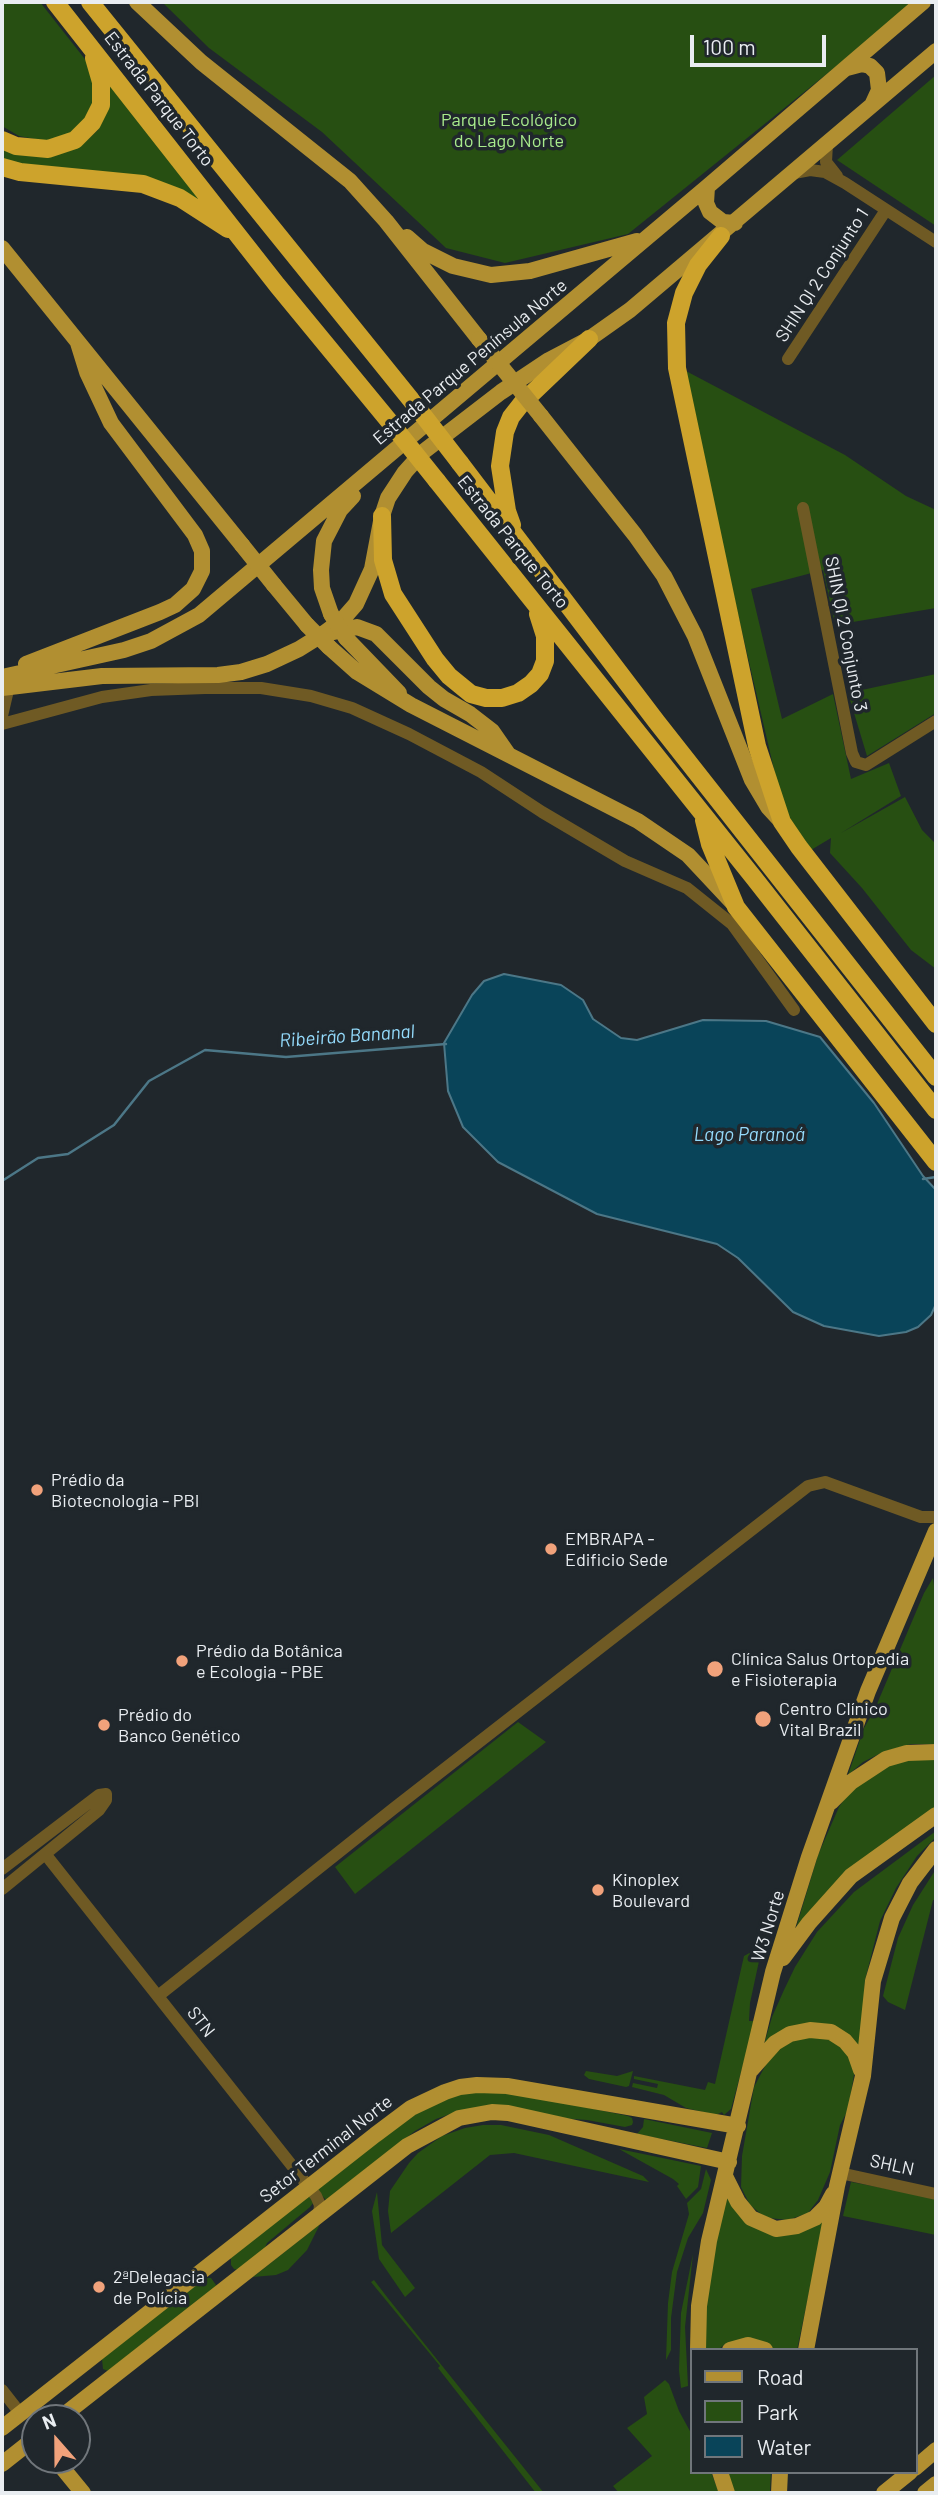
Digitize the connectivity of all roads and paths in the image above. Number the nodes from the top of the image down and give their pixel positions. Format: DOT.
graph roads {
  1 [pos="55,2"];
  2 [pos="90,2"];
  3 [pos="137,2"];
  4 [pos="923,2"];
  5 [pos="89,45"];
  6 [pos="936,51"];
  7 [pos="846,68"];
  8 [pos="872,105"];
  9 [pos="2,140"];
  10 [pos="827,144"];
  11 [pos="2,167"];
  12 [pos="793,173"];
  13 [pos="845,183"];
  14 [pos="707,187"];
  15 [pos="886,210"];
  16 [pos="386,221"];
  17 [pos="735,223"];
  18 [pos="237,234"];
  19 [pos="721,236"];
  20 [pos="644,239"];
  21 [pos="936,242"];
  22 [pos="2,248"];
  23 [pos="589,339"];
  24 [pos="78,343"];
  25 [pos="789,359"];
  26 [pos="389,455"];
  27 [pos="803,508"];
  28 [pos="382,516"];
  29 [pos="517,538"];
  30 [pos="533,601"];
  31 [pos="326,640"];
  32 [pos="242,672"];
  33 [pos="4,681"];
  34 [pos="261,688"];
  35 [pos="411,705"];
  36 [pos="2,716"];
  37 [pos="936,721"];
  38 [pos="2,724"];
  39 [pos="509,755"];
  40 [pos="702,813"];
  41 [pos="782,822"];
  42 [pos="736,907"];
  43 [pos="794,1010"];
  44 [pos="936,1024"];
  45 [pos="936,1077"];
  46 [pos="936,1110"];
  47 [pos="936,1162"];
  48 [pos="921,1517"];
  49 [pos="936,1517"];
  50 [pos="936,1533"];
  51 [pos="936,1569"];
  52 [pos="912,1590"];
  53 [pos="936,1752"];
  54 [pos="825,1810"];
  55 [pos="936,1815"];
  56 [pos="935,1851"];
  57 [pos="46,1855"];
  58 [pos="2,1869"];
  59 [pos="2,1889"];
  60 [pos="774,1971"];
  61 [pos="158,1996"];
  62 [pos="750,2072"];
  63 [pos="863,2076"];
  64 [pos="633,2107"];
  65 [pos="738,2126"];
  66 [pos="624,2137"];
  67 [pos="727,2169"];
  68 [pos="839,2180"];
  69 [pos="310,2187"];
  70 [pos="936,2194"];
  71 [pos="319,2214"];
  72 [pos="698,2348"];
  73 [pos="737,2348"];
  74 [pos="758,2348"];
  75 [pos="806,2348"];
  76 [pos="98,2352"];
  77 [pos="74,2371"];
  78 [pos="113,2375"];
  79 [pos="2,2390"];
  80 [pos="90,2393"];
  81 [pos="77,2404"];
  82 [pos="20,2413"];
  83 [pos="2,2428"];
  84 [pos="936,2451"];
  85 [pos="21,2452"];
  86 [pos="2,2464"];
  87 [pos="917,2466"];
  88 [pos="67,2474"];
  89 [pos="721,2474"];
  90 [pos="780,2474"];
  91 [pos="908,2474"];
  92 [pos="936,2484"];
  93 [pos="83,2493"];
  94 [pos="727,2493"];
  95 [pos="779,2493"];
  96 [pos="884,2493"];
  97 [pos="925,2493"];
  1 -- 5 [label="highway, Estrada Parque Torto"];
  2 -- 29 [label="highway, Estrada Parque Torto, bridge"];
  3 -- 16 [label="main road"];
  4 -- 7 [label="main road, Estrada Parque Península Norte"];
  5 -- 9 [label="highway"];
  5 -- 18 [label="highway, Estrada Parque Torto"];
  6 -- 8 [label="main road"];
  7 -- 8 [label="main road"];
  7 -- 14 [label="main road, Estrada Parque Península Norte"];
  8 -- 10 [label="main road"];
  10 -- 12 [label="main road"];
  10 -- 13 [label="street"];
  11 -- 18 [label="highway"];
  12 -- 13 [label="street"];
  12 -- 17 [label="main road"];
  13 -- 15 [label="street"];
  14 -- 17 [label="main road"];
  14 -- 20 [label="main road, Estrada Parque Península Norte"];
  15 -- 21 [label="street"];
  15 -- 25 [label="street, SHIN QI 2 Conjunto 1"];
  16 -- 20 [label="main road"];
  16 -- 41 [label="main road, bridge"];
  17 -- 19 [label="main road"];
  18 -- 30 [label="highway, Estrada Parque Torto, bridge"];
  19 -- 23 [label="main road"];
  19 -- 41 [label="highway"];
  20 -- 26 [label="main road, Estrada Parque Península Norte"];
  22 -- 24 [label="main road"];
  23 -- 28 [label="main road"];
  23 -- 29 [label="highway"];
  24 -- 31 [label="main road, bridge"];
  24 -- 33 [label="main road"];
  26 -- 33 [label="main road, Estrada Parque Península Norte"];
  26 -- 35 [label="main road, bridge"];
  27 -- 37 [label="street, SHIN QI 2 Conjunto 3"];
  28 -- 30 [label="highway"];
  28 -- 31 [label="main road"];
  29 -- 45 [label="highway, Estrada Parque Torto"];
  30 -- 40 [label="highway, Estrada Parque Torto"];
  31 -- 32 [label="main road"];
  31 -- 35 [label="main road"];
  31 -- 39 [label="main road"];
  32 -- 33 [label="main road"];
  32 -- 34 [label="street"];
  33 -- 36 [label="street"];
  34 -- 38 [label="street"];
  34 -- 43 [label="street"];
  35 -- 39 [label="main road"];
  39 -- 42 [label="main road"];
  40 -- 42 [label="highway"];
  40 -- 46 [label="highway, Estrada Parque Torto"];
  41 -- 44 [label="highway"];
  42 -- 47 [label="highway"];
  48 -- 49 [label="street"];
  48 -- 50 [label="street"];
  48 -- 61 [label="street"];
  50 -- 52 [label="main road, W3 Norte"];
  51 -- 52 [label="main road"];
  52 -- 54 [label="main road, W3 Norte"];
  53 -- 54 [label="main road"];
  54 -- 60 [label="main road, W3 Norte"];
  55 -- 60 [label="main road"];
  56 -- 63 [label="main road"];
  57 -- 58 [label="street"];
  57 -- 59 [label="street"];
  57 -- 61 [label="street, STN"];
  60 -- 62 [label="main road, W3 Norte"];
  61 -- 69 [label="street, STN"];
  62 -- 63 [label="main road"];
  62 -- 65 [label="main road, W3 Norte"];
  63 -- 68 [label="main road"];
  64 -- 65 [label="main road, Setor Terminal Norte"];
  64 -- 66 [label="main road"];
  64 -- 69 [label="main road, Setor Terminal Norte"];
  65 -- 67 [label="main road, W3 Norte"];
  66 -- 67 [label="main road"];
  66 -- 71 [label="main road"];
  67 -- 68 [label="main road"];
  67 -- 72 [label="main road, W3 Norte"];
  68 -- 70 [label="street, SHLN"];
  68 -- 75 [label="main road"];
  69 -- 71 [label="street, STN"];
  69 -- 76 [label="main road, Setor Terminal Norte"];
  71 -- 78 [label="main road"];
  73 -- 74 [label="main road"];
  76 -- 77 [label="main road, Setor Terminal Norte"];
  76 -- 78 [label="main road"];
  77 -- 80 [label="main road"];
  77 -- 82 [label="main road, Setor Terminal Norte"];
  78 -- 80 [label="main road"];
  79 -- 82 [label="street"];
  80 -- 81 [label="main road"];
  82 -- 83 [label="main road, Setor Terminal Norte"];
  84 -- 87 [label="main road"];
  85 -- 86 [label="main road"];
  88 -- 93 [label="main road"];
  89 -- 94 [label="main road"];
  90 -- 95 [label="main road"];
  91 -- 96 [label="main road"];
  92 -- 97 [label="main road"];
}
